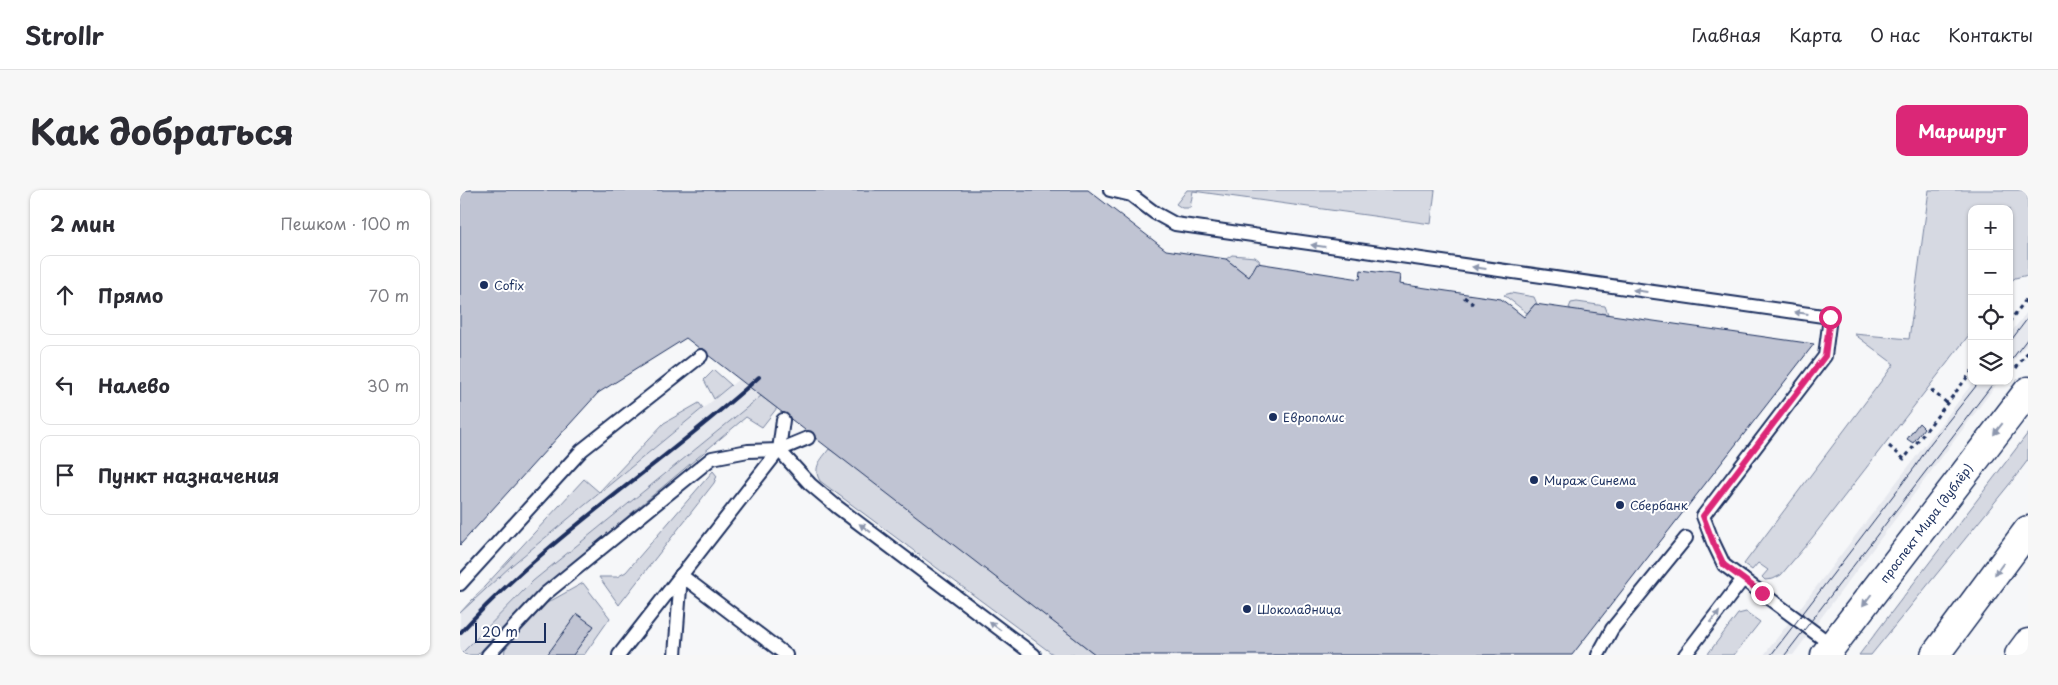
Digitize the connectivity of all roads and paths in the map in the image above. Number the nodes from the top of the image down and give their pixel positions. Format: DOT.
graph roads {
  1 [pos="1110,190"];
  2 [pos="1130,192"];
  3 [pos="1464,297"];
  4 [pos="2028,297"];
  5 [pos="1473,304"];
  6 [pos="2013,317"];
  7 [pos="2028,352"];
  8 [pos="701,356"];
  9 [pos="1968,376"];
  10 [pos="2021,381"];
  11 [pos="1931,390"];
  12 [pos="1947,403"];
  13 [pos="783,420"];
  14 [pos="808,438"];
  15 [pos="1888,446"];
  16 [pos="779,450"];
  17 [pos="2028,530"];
  18 [pos="1686,538"];
  19 [pos="681,575"];
  20 [pos="1743,579"];
  21 [pos="460,584"];
  22 [pos="2028,643"];
  23 [pos="1829,650"];
  24 [pos="488,655"];
  25 [pos="619,655"];
  26 [pos="675,655"];
  27 [pos="786,655"];
  28 [pos="1034,655"];
  29 [pos="1598,655"];
  30 [pos="1685,655"];
  31 [pos="1935,655"];
  32 [pos="2019,655"];
  1 -- 2 [label="lane"];
  20 -- 2 [label="lane, one-way"];
  3 -- 5 [label="path"];
  4 -- 6 [label="path"];
  7 -- 10 [label="path"];
  8 -- 21 [label="lane"];
  9 -- 12 [label="path"];
  10 -- 23 [label="main road, проспект Мира (дублёр), one-way"];
  11 -- 12 [label="path"];
  12 -- 15 [label="path"];
  13 -- 16 [label="lane"];
  14 -- 16 [label="lane"];
  16 -- 19 [label="lane"];
  16 -- 24 [label="lane"];
  28 -- 16 [label="lane, one-way"];
  17 -- 31 [label="main road, one-way"];
  18 -- 29 [label="lane"];
  19 -- 25 [label="lane"];
  19 -- 26 [label="lane"];
  19 -- 27 [label="lane"];
  20 -- 23 [label="lane"];
  30 -- 20 [label="lane, one-way"];
  22 -- 32 [label="main road"];
}
